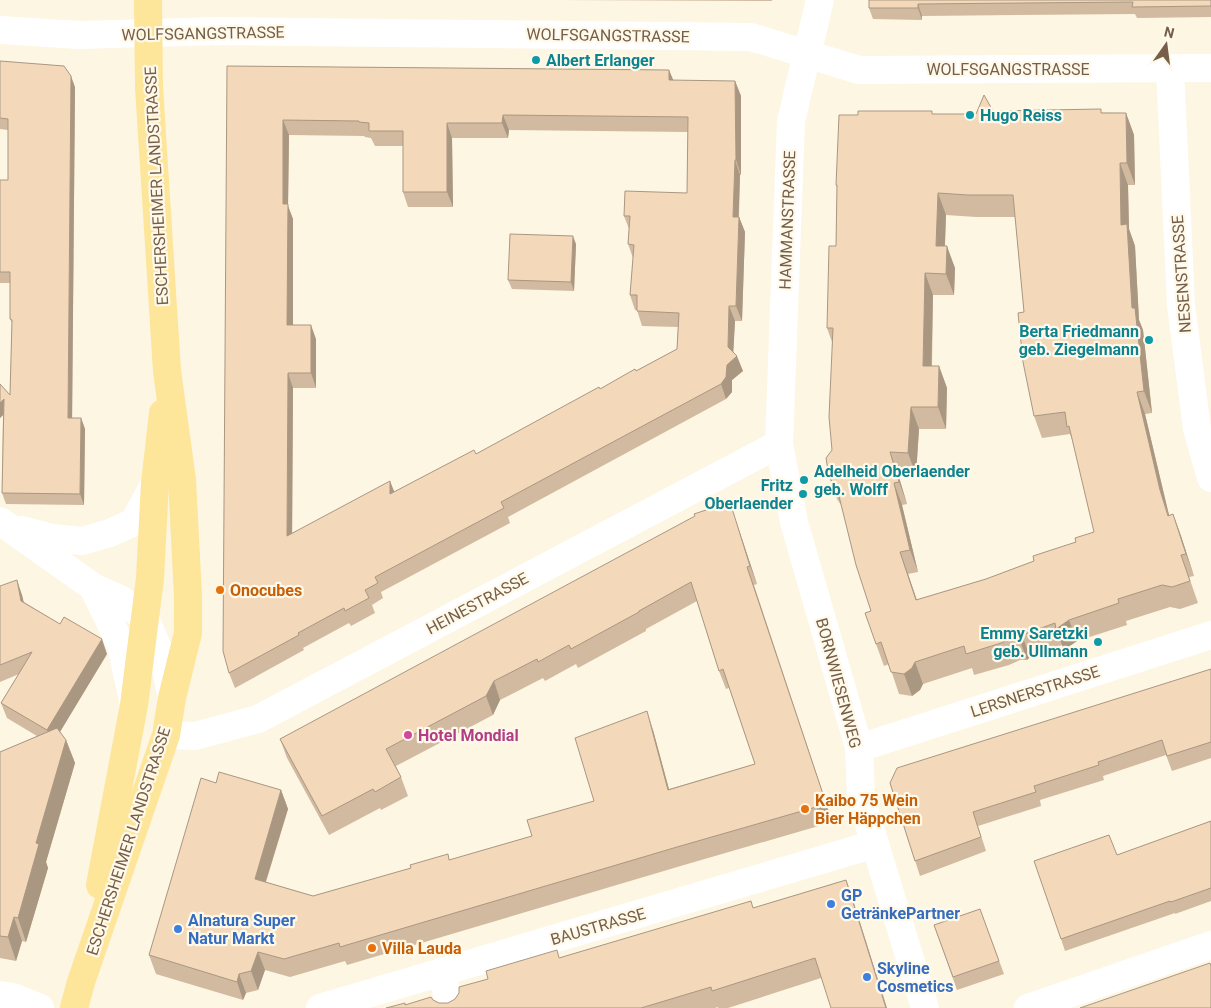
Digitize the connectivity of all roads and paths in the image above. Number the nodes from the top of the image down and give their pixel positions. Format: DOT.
graph roads {
  1 [pos="148,0"];
  2 [pos="820,0"];
  3 [pos="0,30"];
  4 [pos="148,33"];
  5 [pos="807,55"];
  6 [pos="1170,68"];
  7 [pos="1211,68"];
  8 [pos="168,371"];
  9 [pos="779,444"];
  10 [pos="1211,478"];
  11 [pos="155,483"];
  12 [pos="2,523"];
  13 [pos="93,587"];
  14 [pos="145,618"];
  15 [pos="1211,635"];
  16 [pos="172,698"];
  17 [pos="134,704"];
  18 [pos="166,735"];
  19 [pos="858,748"];
  20 [pos="875,844"];
  21 [pos="1211,945"];
  22 [pos="441,972"];
  23 [pos="81,982"];
  24 [pos="0,995"];
  25 [pos="40,1008"];
  26 [pos="74,1008"];
  27 [pos="320,1008"];
  28 [pos="451,1008"];
  29 [pos="925,1008"];
  30 [pos="1028,1008"];
  1 -- 4 [label="main road, ESCHERSHEIMER LANDSTRASSE"];
  2 -- 5 [label="street, HAMMANSTRASSE"];
  3 -- 4 [label="street, WOLFSGANGSTRASSE"];
  4 -- 5 [label="street, WOLFSGANGSTRASSE"];
  4 -- 8 [label="main road, ESCHERSHEIMER LANDSTRASSE"];
  5 -- 6 [label="street, WOLFSGANGSTRASSE"];
  5 -- 9 [label="street, HAMMANSTRASSE"];
  6 -- 7 [label="street, WOLFSGANGSTRASSE"];
  6 -- 10 [label="street, NESENSTRASSE"];
  8 -- 11 [label="main road, ESCHERSHEIMER LANDSTRASSE"];
  8 -- 16 [label="main road, ESCHERSHEIMER LANDSTRASSE"];
  9 -- 18 [label="street, HEINESTRASSE"];
  9 -- 19 [label="street, BORNWIESENWEG"];
  11 -- 12 [label="street"];
  11 -- 14 [label="main road, ESCHERSHEIMER LANDSTRASSE"];
  12 -- 13 [label="street"];
  13 -- 14 [label="street"];
  13 -- 17 [label="street"];
  14 -- 16 [label="street"];
  14 -- 17 [label="main road, ESCHERSHEIMER LANDSTRASSE"];
  15 -- 19 [label="street, LERSNERSTRASSE"];
  16 -- 18 [label="main road, ESCHERSHEIMER LANDSTRASSE"];
  17 -- 23 [label="main road, ESCHERSHEIMER LANDSTRASSE"];
  18 -- 23 [label="main road, ESCHERSHEIMER LANDSTRASSE"];
  19 -- 20 [label="street, BORNWIESENWEG"];
  20 -- 22 [label="street, BAUSTRASSE"];
  20 -- 29 [label="street, BORNWIESENWEG"];
  21 -- 30 [label="street"];
  22 -- 27 [label="street, BAUSTRASSE"];
  22 -- 28 [label="street"];
  23 -- 26 [label="main road, ESCHERSHEIMER LANDSTRASSE"];
  24 -- 25 [label="street"];
}
